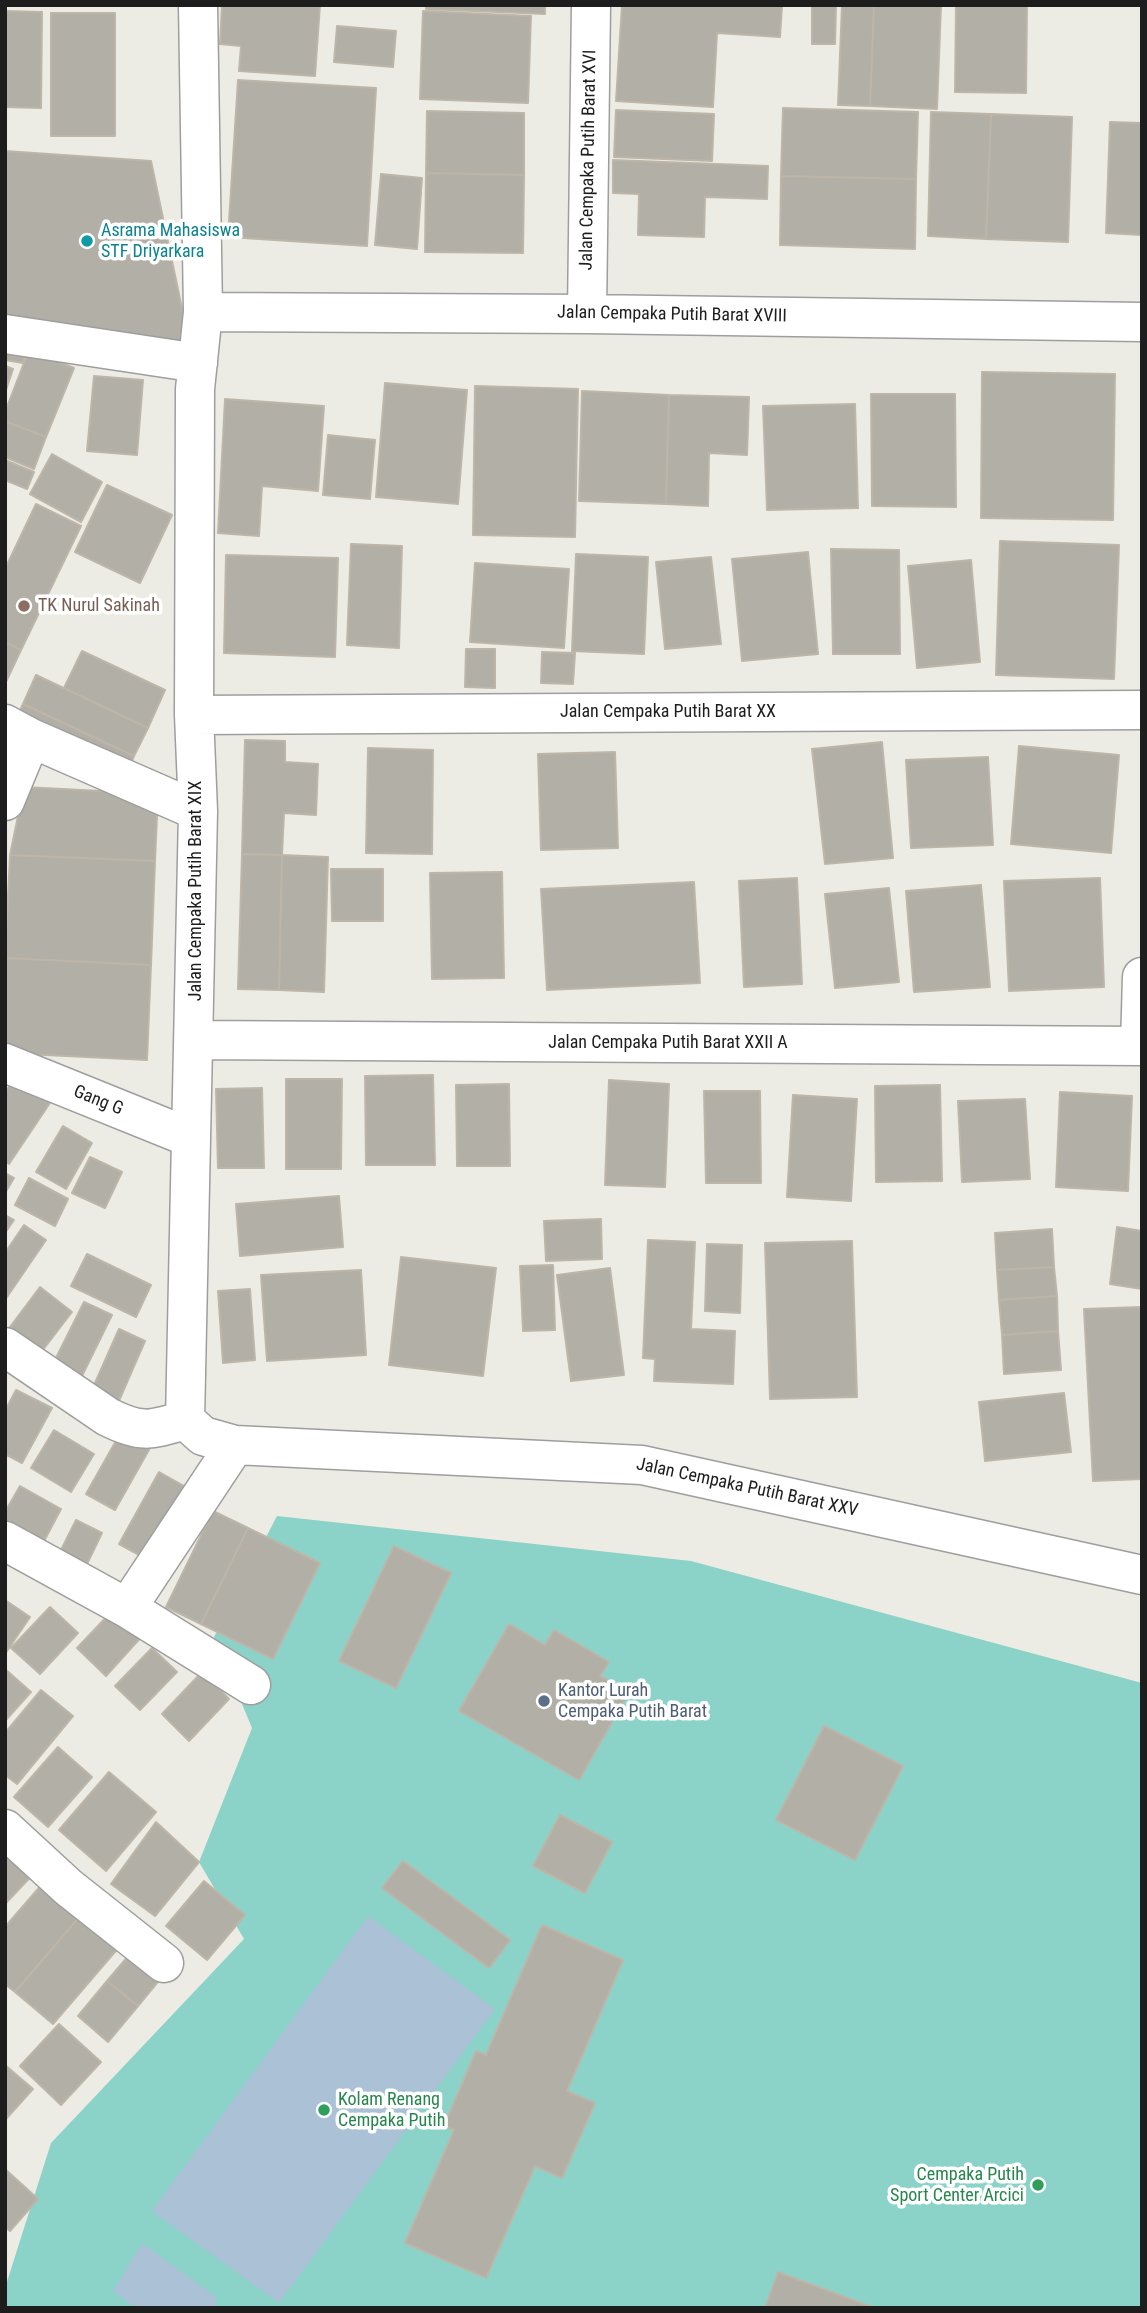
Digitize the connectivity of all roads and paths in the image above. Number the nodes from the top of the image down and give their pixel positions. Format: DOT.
graph roads {
  1 [pos="198,5"];
  2 [pos="591,5"];
  3 [pos="203,312"];
  4 [pos="587,314"];
  5 [pos="1142,322"];
  6 [pos="5,334"];
  7 [pos="198,363"];
  8 [pos="1142,709"];
  9 [pos="194,715"];
  10 [pos="18,731"];
  11 [pos="5,801"];
  12 [pos="198,811"];
  13 [pos="1142,977"];
  14 [pos="194,1040"];
  15 [pos="1141,1046"];
  16 [pos="5,1063"];
  17 [pos="191,1138"];
  18 [pos="5,1347"];
  19 [pos="185,1420"];
  20 [pos="235,1445"];
  21 [pos="5,1541"];
  22 [pos="1142,1575"];
  23 [pos="127,1608"];
  24 [pos="251,1685"];
  25 [pos="5,1829"];
  26 [pos="164,1962"];
  1 -- 3 [label="street, Jalan Cempaka Putih Barat XIX"];
  2 -- 4 [label="street, Jalan Cempaka Putih Barat XVI"];
  3 -- 4 [label="street, Jalan Cempaka Putih Barat XVIII"];
  3 -- 7 [label="street, Jalan Cempaka Putih Barat XIX"];
  4 -- 5 [label="street, Jalan Cempaka Putih Barat XVIII"];
  6 -- 7 [label="street"];
  7 -- 9 [label="street, Jalan Cempaka Putih Barat XIX"];
  8 -- 9 [label="street, Jalan Cempaka Putih Barat XX"];
  9 -- 12 [label="street, Jalan Cempaka Putih Barat XIX"];
  10 -- 11 [label="street"];
  10 -- 12 [label="street"];
  12 -- 14 [label="street, Jalan Cempaka Putih Barat XIX"];
  13 -- 15 [label="street"];
  14 -- 15 [label="street, Jalan Cempaka Putih Barat XXII A"];
  14 -- 17 [label="street, Jalan Cempaka Putih Barat XIX"];
  16 -- 17 [label="street, Gang G"];
  17 -- 19 [label="street, Jalan Cempaka Putih Barat XIX"];
  18 -- 19 [label="street"];
  19 -- 20 [label="street, Jalan Cempaka Putih Barat XXV"];
  20 -- 22 [label="street, Jalan Cempaka Putih Barat XXV"];
  20 -- 23 [label="street"];
  21 -- 23 [label="street"];
  23 -- 24 [label="street"];
  25 -- 26 [label="street"];
}
